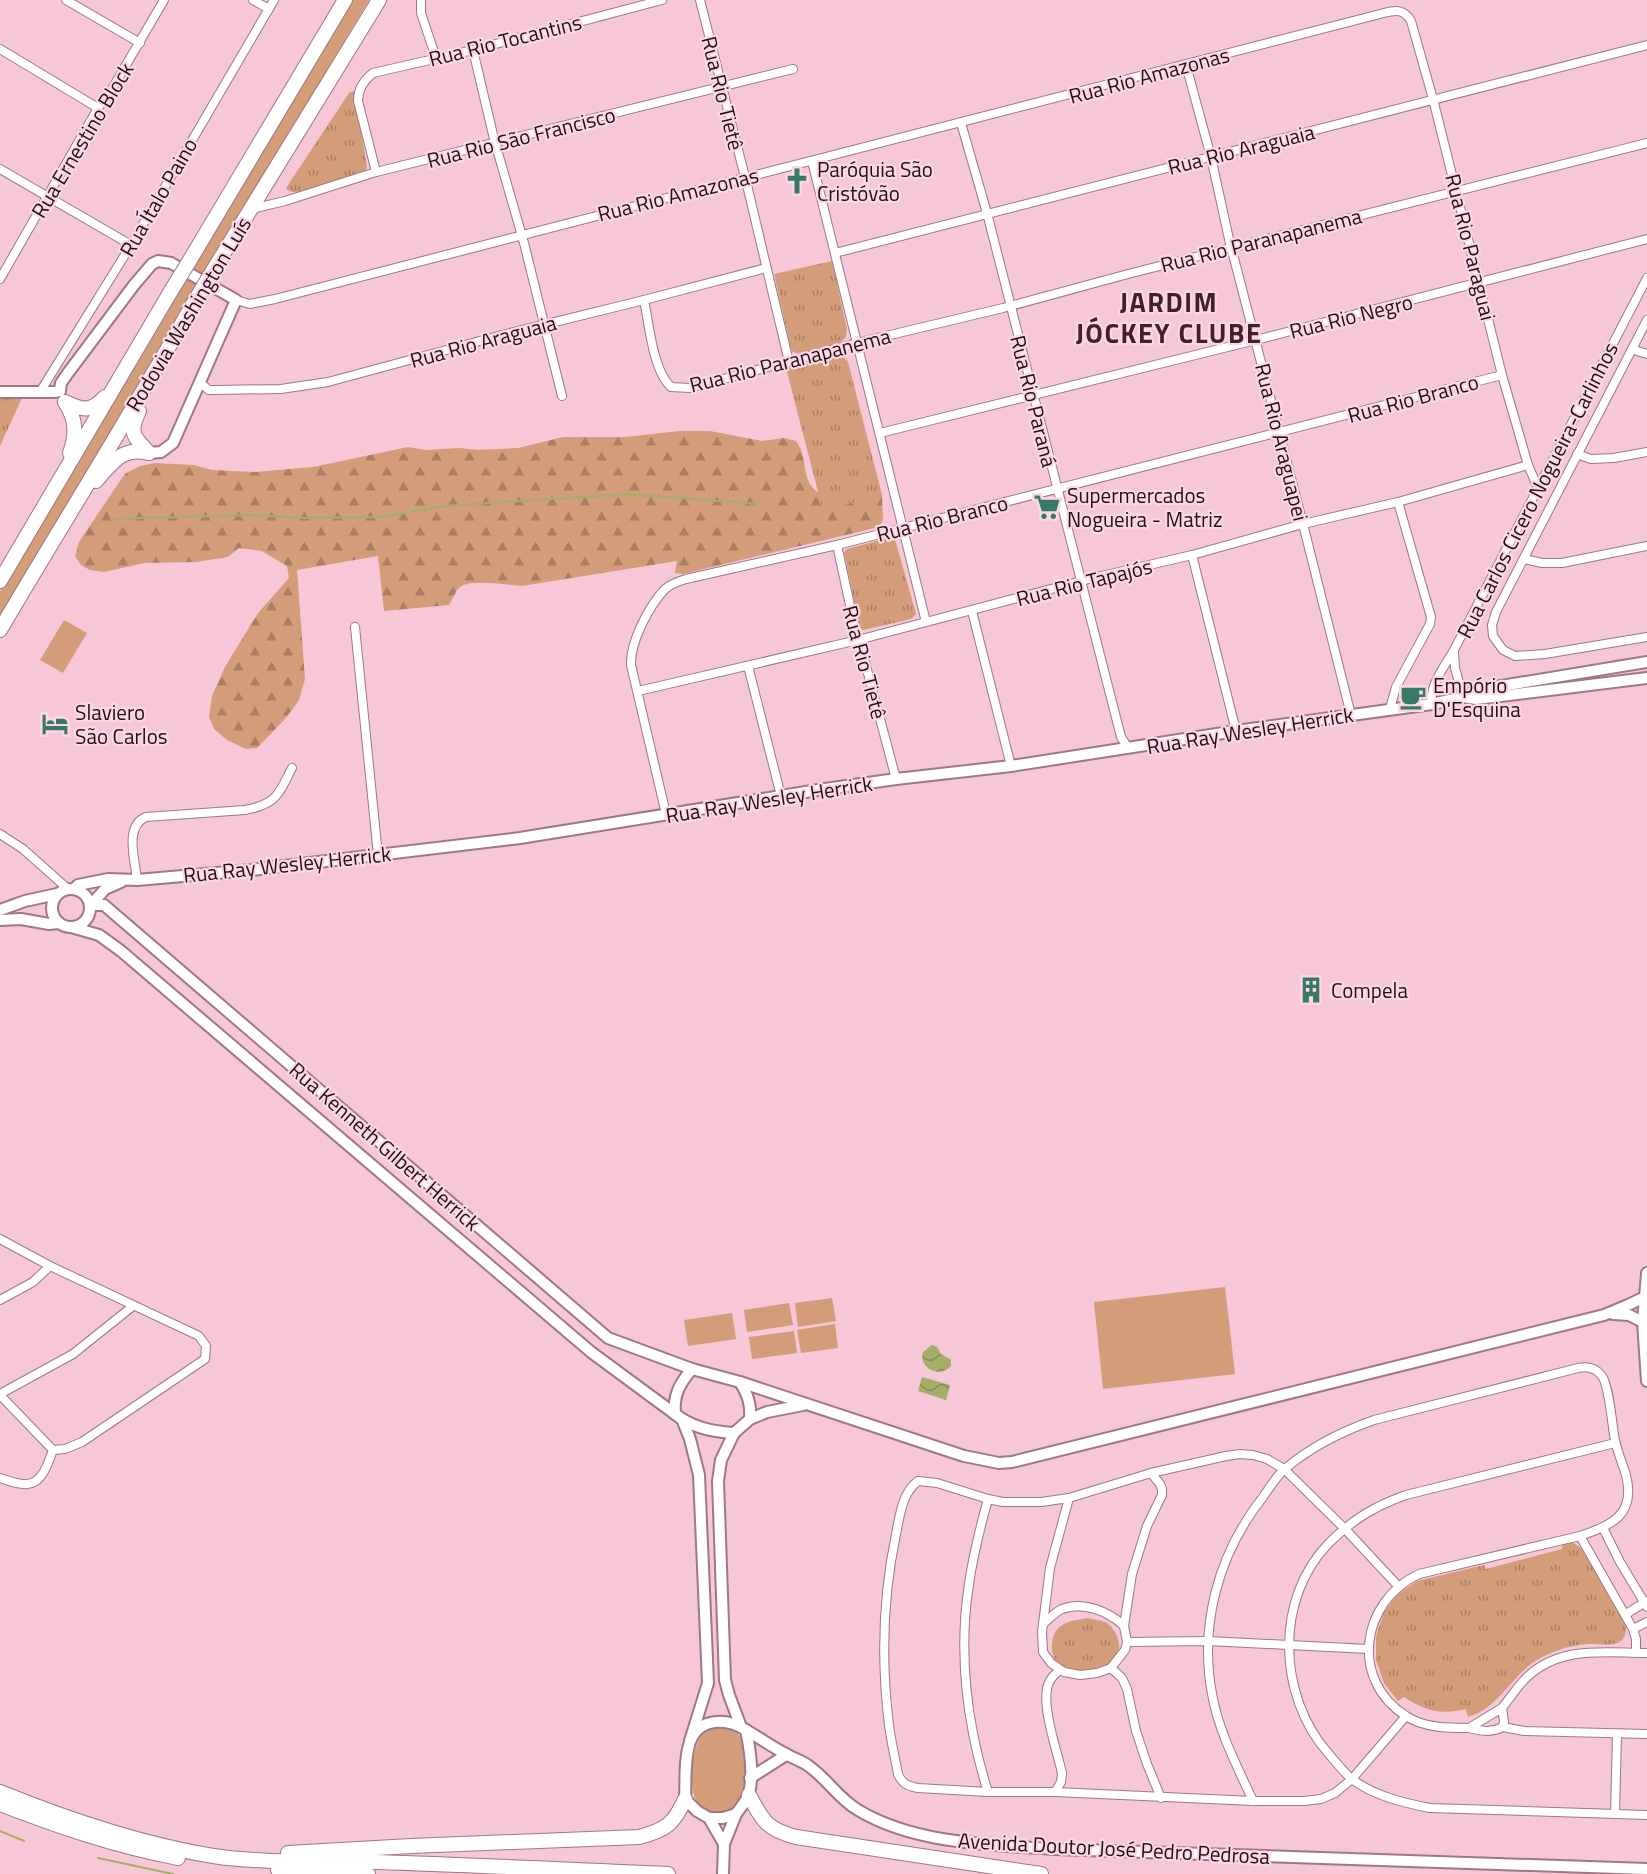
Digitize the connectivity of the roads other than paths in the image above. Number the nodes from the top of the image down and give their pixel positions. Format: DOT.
graph roads {
  1 [pos="66,0"];
  2 [pos="164,0"];
  3 [pos="253,0"];
  4 [pos="274,0"];
  5 [pos="345,0"];
  6 [pos="379,0"];
  7 [pos="420,0"];
  8 [pos="662,0"];
  9 [pos="700,0"];
  10 [pos="268,9"];
  11 [pos="1400,11"];
  12 [pos="140,43"];
  13 [pos="1647,45"];
  14 [pos="0,49"];
  15 [pos="473,50"];
  16 [pos="436,58"];
  17 [pos="1186,65"];
  18 [pos="793,69"];
  19 [pos="721,87"];
  20 [pos="1433,99"];
  21 [pos="98,108"];
  22 [pos="961,123"];
  23 [pos="1647,143"];
  24 [pos="496,144"];
  25 [pos="1211,157"];
  26 [pos="812,161"];
  27 [pos="0,169"];
  28 [pos="376,172"];
  29 [pos="745,176"];
  30 [pos="1457,191"];
  31 [pos="49,196"];
  32 [pos="250,210"];
  33 [pos="987,213"];
  34 [pos="520,234"];
  35 [pos="1647,239"];
  36 [pos="131,245"];
  37 [pos="1231,248"];
  38 [pos="834,253"];
  39 [pos="766,268"];
  40 [pos="1647,278"];
  41 [pos="0,279"];
  42 [pos="1480,283"];
  43 [pos="236,300"];
  44 [pos="644,300"];
  45 [pos="1010,306"];
  46 [pos="1647,320"];
  47 [pos="544,324"];
  48 [pos="1256,340"];
  49 [pos="856,344"];
  50 [pos="1633,347"];
  51 [pos="1647,354"];
  52 [pos="131,358"];
  53 [pos="789,362"];
  54 [pos="156,371"];
  55 [pos="1503,375"];
  56 [pos="200,383"];
  57 [pos="0,392"];
  58 [pos="40,392"];
  59 [pos="62,396"];
  60 [pos="562,396"];
  61 [pos="1034,396"];
  62 [pos="1279,432"];
  63 [pos="880,433"];
  64 [pos="1647,452"];
  65 [pos="149,453"];
  66 [pos="1577,454"];
  67 [pos="1528,465"];
  68 [pos="1538,488"];
  69 [pos="1056,489"];
  70 [pos="48,501"];
  71 [pos="1398,502"];
  72 [pos="72,507"];
  73 [pos="1304,524"];
  74 [pos="902,528"];
  75 [pos="837,545"];
  76 [pos="1647,546"];
  77 [pos="1192,555"];
  78 [pos="1524,559"];
  79 [pos="0,581"];
  80 [pos="1080,582"];
  81 [pos="972,611"];
  82 [pos="926,622"];
  83 [pos="355,627"];
  84 [pos="0,630"];
  85 [pos="1647,637"];
  86 [pos="858,640"];
  87 [pos="1454,650"];
  88 [pos="1647,662"];
  89 [pos="748,666"];
  90 [pos="1647,678"];
  91 [pos="638,691"];
  92 [pos="1463,697"];
  93 [pos="1432,704"];
  94 [pos="1390,709"];
  95 [pos="1351,715"];
  96 [pos="1236,731"];
  97 [pos="1128,748"];
  98 [pos="1011,766"];
  99 [pos="292,768"];
  100 [pos="896,779"];
  101 [pos="781,796"];
  102 [pos="666,814"];
  103 [pos="0,834"];
  104 [pos="378,855"];
  105 [pos="133,880"];
  106 [pos="66,890"];
  107 [pos="91,905"];
  108 [pos="0,910"];
  109 [pos="0,920"];
  110 [pos="59,923"];
  111 [pos="71,927"];
  112 [pos="0,1239"];
  113 [pos="50,1266"];
  114 [pos="1647,1273"];
  115 [pos="1645,1296"];
  116 [pos="0,1300"];
  117 [pos="133,1306"];
  118 [pos="1604,1315"];
  119 [pos="1645,1322"];
  120 [pos="692,1370"];
  121 [pos="1647,1381"];
  122 [pos="740,1382"];
  123 [pos="0,1394"];
  124 [pos="807,1405"];
  125 [pos="678,1417"];
  126 [pos="750,1419"];
  127 [pos="734,1433"];
  128 [pos="1615,1443"];
  129 [pos="53,1450"];
  130 [pos="1284,1469"];
  131 [pos="1151,1473"];
  132 [pos="0,1478"];
  133 [pos="1069,1498"];
  134 [pos="988,1500"];
  135 [pos="1603,1528"];
  136 [pos="1345,1529"];
  137 [pos="1580,1536"];
  138 [pos="1399,1587"];
  139 [pos="1646,1604"];
  140 [pos="1626,1614"];
  141 [pos="1647,1622"];
  142 [pos="1043,1624"];
  143 [pos="1124,1626"];
  144 [pos="1633,1629"];
  145 [pos="1208,1641"];
  146 [pos="1127,1642"];
  147 [pos="1288,1644"];
  148 [pos="1368,1649"];
  149 [pos="1636,1653"];
  150 [pos="1647,1653"];
  151 [pos="1111,1668"];
  152 [pos="1060,1670"];
  153 [pos="1502,1708"];
  154 [pos="1406,1716"];
  155 [pos="1503,1726"];
  156 [pos="744,1728"];
  157 [pos="1469,1728"];
  158 [pos="1617,1734"];
  159 [pos="1647,1734"];
  160 [pos="690,1741"];
  161 [pos="786,1755"];
  162 [pos="750,1778"];
  163 [pos="1352,1779"];
  164 [pos="0,1792"];
  165 [pos="988,1792"];
  166 [pos="1055,1792"];
  167 [pos="749,1795"];
  168 [pos="1161,1798"];
  169 [pos="685,1799"];
  170 [pos="1253,1801"];
  171 [pos="0,1804"];
  172 [pos="736,1814"];
  173 [pos="1616,1814"];
  174 [pos="1647,1815"];
  175 [pos="709,1818"];
  176 [pos="724,1848"];
  177 [pos="211,1855"];
  178 [pos="1647,1869"];
  179 [pos="368,1874"];
  180 [pos="668,1874"];
  181 [pos="723,1874"];
  182 [pos="1041,1874"];
  1 -- 12 [label="street"];
  2 -- 12 [label="street, Rua Ernestino Block"];
  3 -- 10 [label="street"];
  4 -- 10 [label="street, Rua Ítalo Paino"];
  5 -- 52 [label="highway, Rodovia Washington Luís, bridge"];
  6 -- 32 [label="highway, Rodovia Washington Luís"];
  7 -- 16 [label="street"];
  8 -- 15 [label="street, Rua Rio Tocantins"];
  9 -- 19 [label="street, Rua Rio Tietê"];
  10 -- 36 [label="street, Rua Ítalo Paino"];
  11 -- 17 [label="street, Rua Rio Amazonas"];
  11 -- 20 [label="street, Rua Rio Paraguai"];
  12 -- 21 [label="street, Rua Ernestino Block"];
  13 -- 20 [label="street, Rua Rio Araguaia"];
  14 -- 21 [label="street"];
  15 -- 16 [label="street, Rua Rio Tocantins"];
  15 -- 24 [label="street"];
  16 -- 28 [label="street, Rua Rio Tocantins"];
  17 -- 22 [label="street, Rua Rio Amazonas"];
  17 -- 25 [label="street, Rua Rio Araguapei"];
  18 -- 19 [label="street, Rua Rio São Francisco"];
  19 -- 24 [label="street, Rua Rio São Francisco"];
  19 -- 29 [label="street, Rua Rio Tietê"];
  20 -- 25 [label="street, Rua Rio Araguaia"];
  20 -- 30 [label="street, Rua Rio Paraguai"];
  21 -- 31 [label="street, Rua Ernestino Block"];
  22 -- 26 [label="street, Rua Rio Amazonas"];
  22 -- 33 [label="street, Rua Rio Paraná"];
  23 -- 30 [label="street, Rua Rio Paranapanema"];
  24 -- 28 [label="street, Rua Rio São Francisco"];
  24 -- 34 [label="street"];
  25 -- 33 [label="street, Rua Rio Araguaia"];
  25 -- 37 [label="street, Rua Rio Araguapei"];
  26 -- 29 [label="street, Rua Rio Amazonas"];
  26 -- 38 [label="street"];
  27 -- 31 [label="street"];
  28 -- 32 [label="street, Rua Rio São Francisco"];
  29 -- 34 [label="street, Rua Rio Amazonas"];
  29 -- 39 [label="street, Rua Rio Tietê"];
  30 -- 37 [label="street, Rua Rio Paranapanema"];
  30 -- 42 [label="street, Rua Rio Paraguai"];
  31 -- 36 [label="street"];
  31 -- 41 [label="street, Rua Ernestino Block"];
  32 -- 54 [label="highway, Rodovia Washington Luís, bridge"];
  33 -- 38 [label="street, Rua Rio Araguaia"];
  33 -- 45 [label="street, Rua Rio Paraná"];
  34 -- 43 [label="street, Rua Rio Amazonas"];
  34 -- 47 [label="street"];
  35 -- 42 [label="street, Rua Rio Negro"];
  36 -- 58 [label="street, Rua Ítalo Paino"];
  37 -- 45 [label="street, Rua Rio Paranapanema"];
  37 -- 48 [label="street, Rua Rio Araguapei"];
  38 -- 49 [label="street"];
  39 -- 44 [label="street, Rua Rio Araguaia"];
  39 -- 53 [label="street, Rua Rio Tietê"];
  40 -- 68 [label="street, Rua Carlos Cicero Nogueira-Carlinhos"];
  42 -- 48 [label="street, Rua Rio Negro"];
  42 -- 55 [label="street, Rua Rio Paraguai"];
  43 -- 56 [label="street"];
  43 -- 59 [label="street"];
  44 -- 47 [label="street, Rua Rio Araguaia"];
  44 -- 53 [label="street, Rua Rio Paranapanema"];
  45 -- 49 [label="street, Rua Rio Paranapanema"];
  45 -- 61 [label="street, Rua Rio Paraná"];
  46 -- 50 [label="street"];
  47 -- 56 [label="street, Rua Rio Araguaia"];
  47 -- 60 [label="street"];
  48 -- 61 [label="street, Rua Rio Negro"];
  48 -- 62 [label="street, Rua Rio Araguapei"];
  49 -- 53 [label="street, Rua Rio Paranapanema"];
  49 -- 63 [label="street"];
  50 -- 51 [label="street"];
  50 -- 66 [label="street"];
  52 -- 59 [label="highway"];
  52 -- 70 [label="highway, Rodovia Washington Luís"];
  54 -- 65 [label="highway"];
  54 -- 72 [label="highway, Rodovia Washington Luís"];
  55 -- 62 [label="street, Rua Rio Branco"];
  55 -- 67 [label="street, Rua Rio Paraguai"];
  56 -- 65 [label="street"];
  57 -- 58 [label="street"];
  58 -- 59 [label="street"];
  59 -- 70 [label="highway"];
  61 -- 63 [label="street, Rua Rio Negro"];
  61 -- 69 [label="street, Rua Rio Paraná"];
  62 -- 69 [label="street, Rua Rio Branco"];
  62 -- 73 [label="street, Rua Rio Araguapei"];
  63 -- 74 [label="street"];
  64 -- 66 [label="street"];
  65 -- 72 [label="highway"];
  66 -- 78 [label="street"];
  67 -- 68 [label="street, Rua Rio Paraguai"];
  67 -- 71 [label="street, Rua Rio Tapajós"];
  68 -- 87 [label="street, Rua Carlos Cicero Nogueira-Carlinhos"];
  69 -- 74 [label="street, Rua Rio Branco"];
  69 -- 80 [label="street, Rua Rio Paraná"];
  70 -- 79 [label="highway, Rodovia Washington Luís"];
  71 -- 73 [label="street, Rua Rio Tapajós"];
  71 -- 94 [label="street"];
  72 -- 84 [label="highway, Rodovia Washington Luís"];
  73 -- 77 [label="street, Rua Rio Tapajós"];
  73 -- 95 [label="street, Rua Rio Araguapei"];
  74 -- 75 [label="street, Rua Rio Branco"];
  74 -- 82 [label="street"];
  75 -- 86 [label="street, Rua Rio Tietê"];
  75 -- 91 [label="street, Rua Rio Branco"];
  76 -- 78 [label="street"];
  77 -- 80 [label="street, Rua Rio Tapajós"];
  77 -- 96 [label="street"];
  78 -- 85 [label="street"];
  80 -- 81 [label="street, Rua Rio Tapajós"];
  80 -- 97 [label="street, Rua Rio Paraná"];
  81 -- 82 [label="street, Rua Rio Tapajós"];
  81 -- 98 [label="street"];
  82 -- 86 [label="street, Rua Rio Tapajós"];
  83 -- 104 [label="street"];
  86 -- 89 [label="street, Rua Rio Tapajós"];
  86 -- 100 [label="street, Rua Rio Tietê"];
  87 -- 92 [label="street"];
  87 -- 93 [label="street, Rua Carlos Cicero Nogueira-Carlinhos"];
  88 -- 92 [label="street, Rua Ray Wesley Herrick"];
  89 -- 91 [label="street, Rua Rio Tapajós"];
  89 -- 101 [label="street"];
  90 -- 92 [label="street, Rua Ray Wesley Herrick"];
  91 -- 102 [label="street, Rua Rio Branco"];
  92 -- 93 [label="street, Rua Ray Wesley Herrick"];
  93 -- 94 [label="street, Rua Ray Wesley Herrick"];
  94 -- 95 [label="street, Rua Ray Wesley Herrick"];
  95 -- 96 [label="street, Rua Ray Wesley Herrick"];
  96 -- 97 [label="street, Rua Ray Wesley Herrick"];
  97 -- 98 [label="street, Rua Ray Wesley Herrick"];
  98 -- 100 [label="street, Rua Ray Wesley Herrick"];
  99 -- 105 [label="street"];
  100 -- 101 [label="street, Rua Ray Wesley Herrick"];
  101 -- 102 [label="street, Rua Ray Wesley Herrick"];
  102 -- 104 [label="street, Rua Ray Wesley Herrick"];
  103 -- 106 [label="street"];
  104 -- 105 [label="street, Rua Ray Wesley Herrick"];
  105 -- 106 [label="street, Rua Ray Wesley Herrick"];
  105 -- 107 [label="street"];
  106 -- 107 [label="street"];
  106 -- 108 [label="street, Rua Ray Wesley Herrick"];
  106 -- 110 [label="street"];
  107 -- 111 [label="street"];
  107 -- 120 [label="street, Rua Kenneth Gilbert Herrick"];
  109 -- 110 [label="street"];
  110 -- 111 [label="street"];
  111 -- 125 [label="street"];
  112 -- 113 [label="street"];
  113 -- 116 [label="street"];
  113 -- 117 [label="street"];
  114 -- 115 [label="street"];
  115 -- 118 [label="street"];
  115 -- 119 [label="street"];
  117 -- 123 [label="street"];
  117 -- 129 [label="street"];
  118 -- 119 [label="street"];
  118 -- 124 [label="street"];
  119 -- 121 [label="street"];
  120 -- 122 [label="street"];
  120 -- 125 [label="street"];
  122 -- 124 [label="street"];
  122 -- 126 [label="street"];
  123 -- 129 [label="street"];
  124 -- 126 [label="street"];
  125 -- 127 [label="street"];
  125 -- 160 [label="street"];
  126 -- 127 [label="street"];
  127 -- 156 [label="street"];
  128 -- 130 [label="street"];
  128 -- 135 [label="street"];
  128 -- 136 [label="street"];
  129 -- 132 [label="street"];
  130 -- 131 [label="street"];
  130 -- 136 [label="street"];
  130 -- 145 [label="street"];
  131 -- 133 [label="street"];
  131 -- 143 [label="street"];
  133 -- 134 [label="street"];
  133 -- 142 [label="street"];
  134 -- 165 [label="street"];
  134 -- 165 [label="street"];
  135 -- 137 [label="street"];
  135 -- 139 [label="street"];
  136 -- 138 [label="street"];
  136 -- 147 [label="street"];
  137 -- 138 [label="street"];
  137 -- 140 [label="street"];
  138 -- 148 [label="street"];
  139 -- 140 [label="street"];
  140 -- 144 [label="street"];
  141 -- 144 [label="street"];
  142 -- 143 [label="street"];
  142 -- 152 [label="street"];
  143 -- 146 [label="street"];
  144 -- 149 [label="street"];
  145 -- 146 [label="street"];
  145 -- 147 [label="street"];
  145 -- 170 [label="street"];
  146 -- 151 [label="street"];
  147 -- 148 [label="street"];
  147 -- 163 [label="street"];
  148 -- 154 [label="street"];
  149 -- 150 [label="street"];
  149 -- 153 [label="street"];
  151 -- 152 [label="street"];
  151 -- 168 [label="street"];
  152 -- 166 [label="street"];
  153 -- 155 [label="street"];
  153 -- 157 [label="street"];
  154 -- 157 [label="street"];
  154 -- 163 [label="street"];
  155 -- 157 [label="street"];
  155 -- 158 [label="street"];
  156 -- 160 [label="street"];
  156 -- 161 [label="street, Avenida Doutor José Pedro Pedrosa"];
  156 -- 162 [label="street"];
  158 -- 159 [label="street"];
  158 -- 173 [label="street"];
  160 -- 169 [label="street"];
  161 -- 162 [label="street"];
  161 -- 178 [label="street, Avenida Doutor José Pedro Pedrosa"];
  162 -- 167 [label="street"];
  163 -- 170 [label="street"];
  163 -- 173 [label="street"];
  164 -- 177 [label="highway"];
  165 -- 166 [label="street"];
  166 -- 168 [label="street"];
  167 -- 172 [label="street"];
  167 -- 182 [label="highway"];
  168 -- 170 [label="street"];
  169 -- 175 [label="street"];
  169 -- 177 [label="highway"];
  171 -- 179 [label="highway"];
  172 -- 175 [label="street"];
  172 -- 176 [label="street"];
  173 -- 174 [label="street"];
  175 -- 176 [label="street"];
  176 -- 181 [label="street"];
  177 -- 180 [label="highway"];
}
